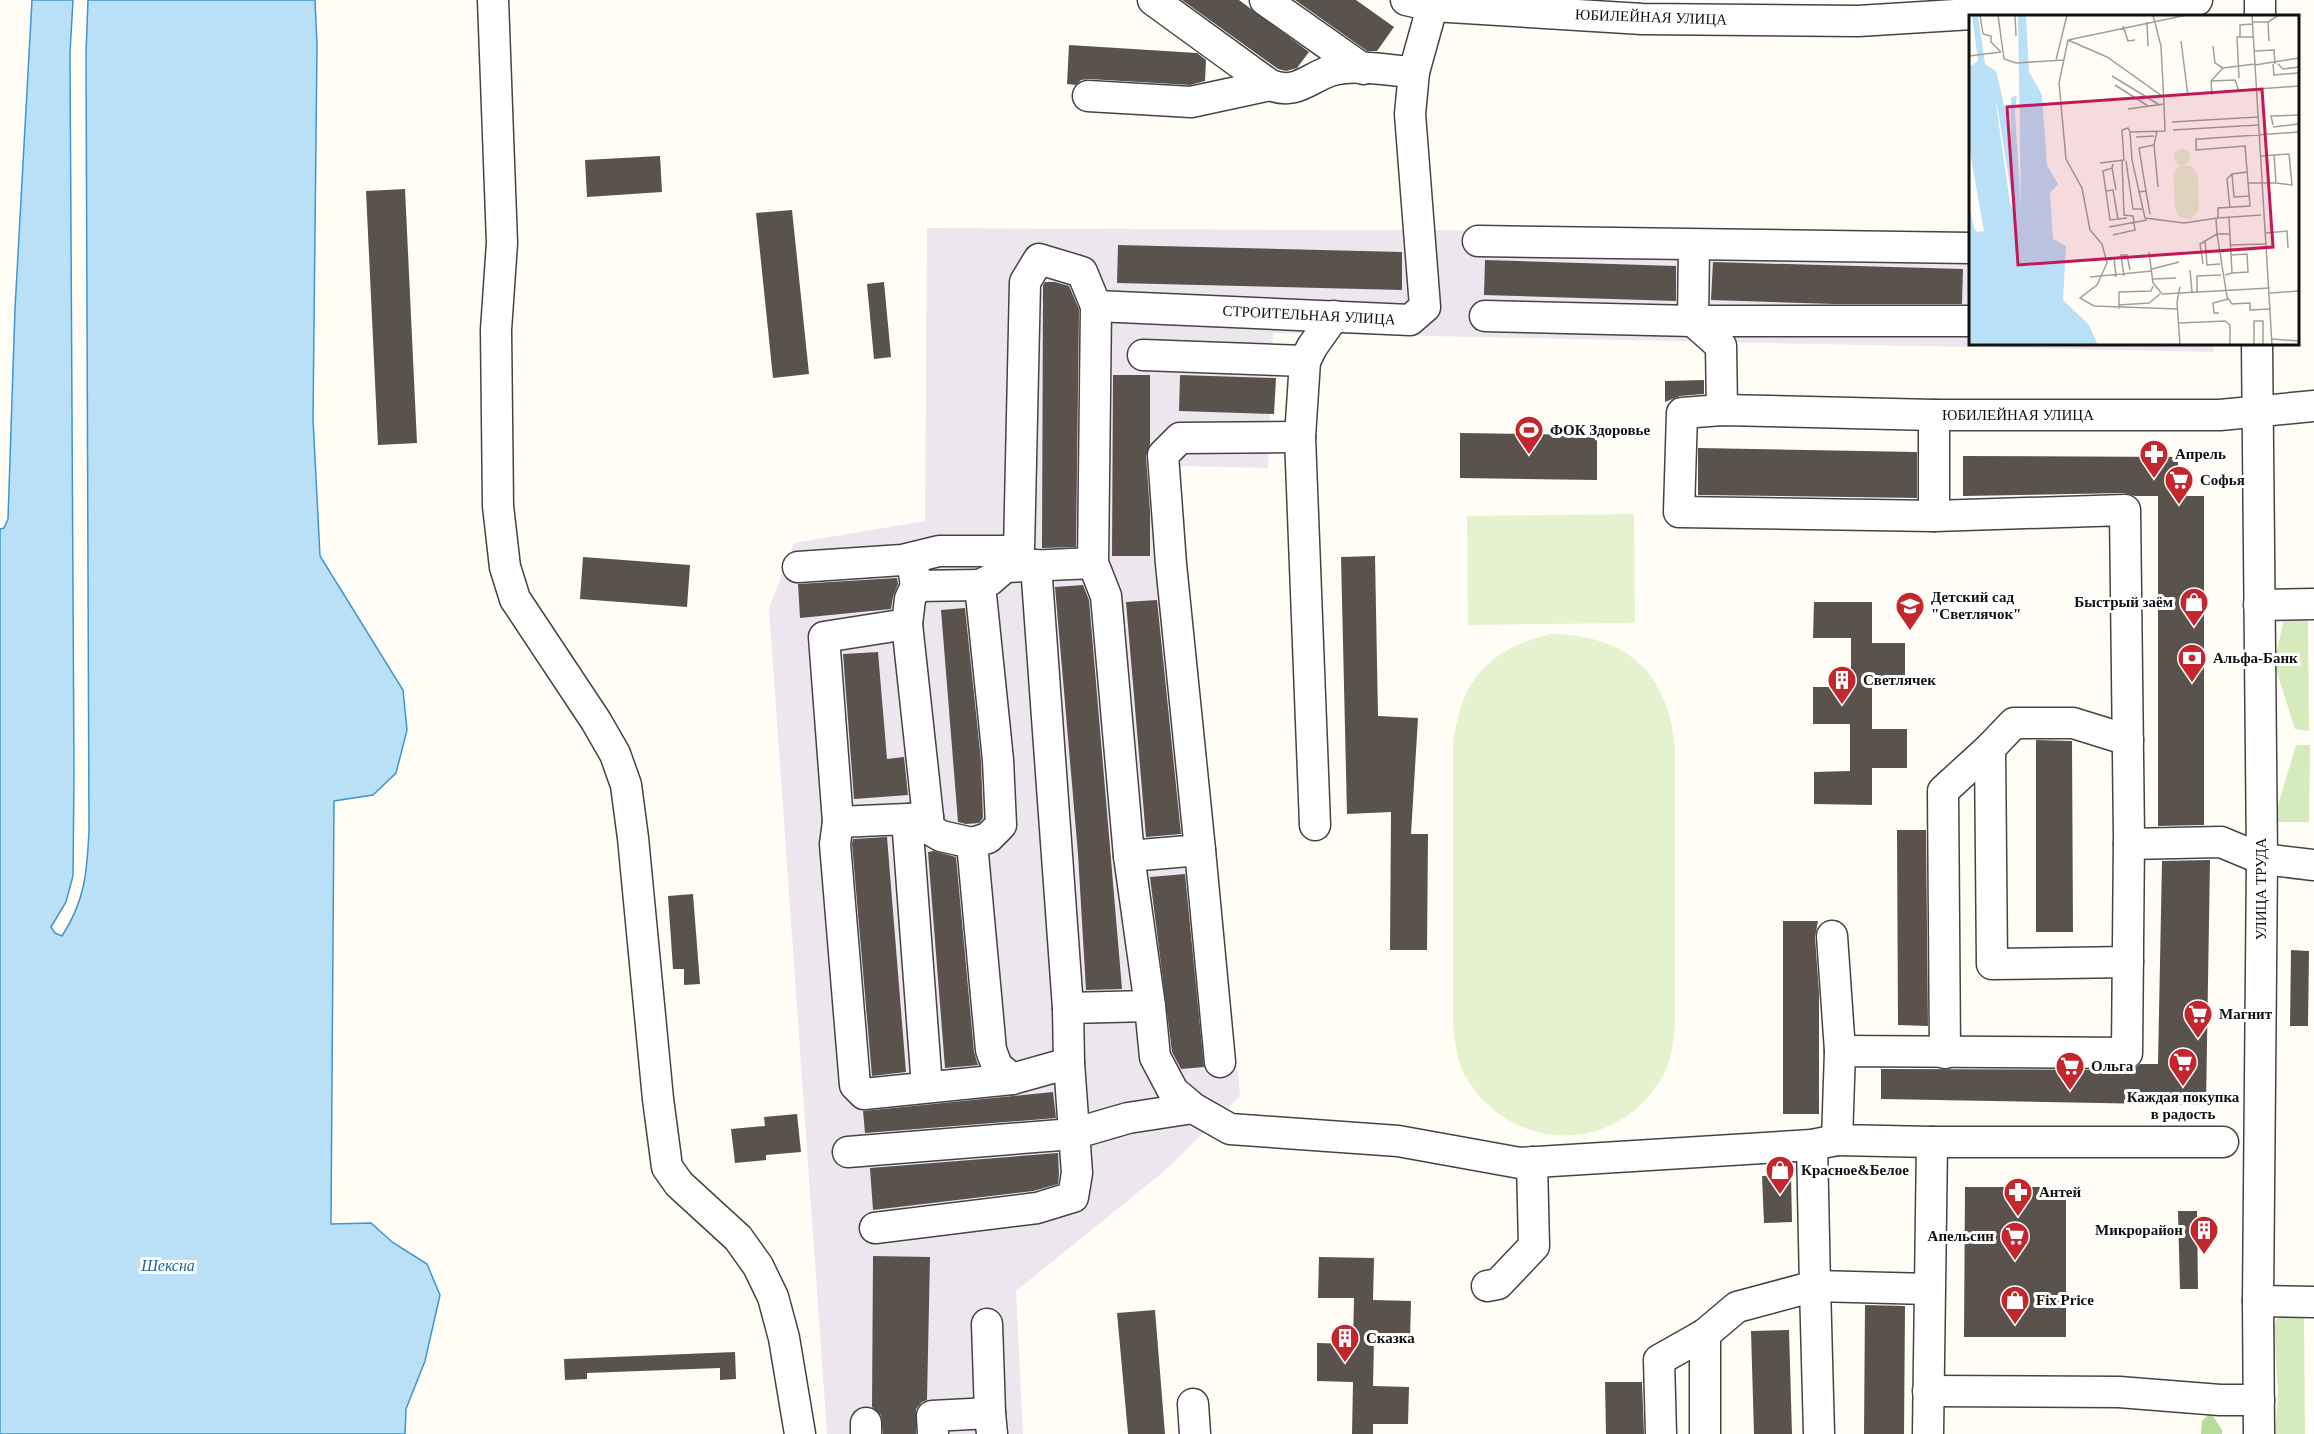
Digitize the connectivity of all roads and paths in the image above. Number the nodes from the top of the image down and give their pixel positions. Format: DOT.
graph roads {
  1 [pos="493,0"];
  2 [pos="1154,0"];
  3 [pos="1265,0"];
  4 [pos="2197,0"];
  5 [pos="1425,2"];
  6 [pos="2103,3"];
  7 [pos="1642,10"];
  8 [pos="1858,10"];
  9 [pos="1363,69"];
  10 [pos="1414,72"];
  11 [pos="1270,85"];
  12 [pos="1088,96"];
  13 [pos="1478,241"];
  14 [pos="1694,245"];
  15 [pos="1969,248"];
  16 [pos="1096,306"];
  17 [pos="1334,316"];
  18 [pos="1485,316"];
  19 [pos="1693,321"];
  20 [pos="1969,321"];
  21 [pos="2257,345"];
  22 [pos="1143,355"];
  23 [pos="1305,361"];
  24 [pos="2314,406"];
  25 [pos="1722,410"];
  26 [pos="2258,412"];
  27 [pos="1934,415"];
  28 [pos="1300,437"];
  29 [pos="1934,516"];
  30 [pos="1020,561"];
  31 [pos="1093,563"];
  32 [pos="798,567"];
  33 [pos="914,572"];
  34 [pos="980,585"];
  35 [pos="2259,604"];
  36 [pos="2314,604"];
  37 [pos="907,624"];
  38 [pos="2128,740"];
  39 [pos="1990,748"];
  40 [pos="918,818"];
  41 [pos="838,822"];
  42 [pos="1315,825"];
  43 [pos="972,843"];
  44 [pos="2129,844"];
  45 [pos="1200,850"];
  46 [pos="1129,855"];
  47 [pos="2262,859"];
  48 [pos="2314,865"];
  49 [pos="1832,936"];
  50 [pos="2128,962"];
  51 [pos="1150,1005"];
  52 [pos="1068,1008"];
  53 [pos="1840,1051"];
  54 [pos="1945,1053"];
  55 [pos="1220,1062"];
  56 [pos="1069,1063"];
  57 [pos="1012,1079"];
  58 [pos="927,1087"];
  59 [pos="1193,1108"];
  60 [pos="1073,1134"];
  61 [pos="1824,1142"];
  62 [pos="1932,1142"];
  63 [pos="2223,1142"];
  64 [pos="848,1152"];
  65 [pos="1532,1162"];
  66 [pos="875,1228"];
  67 [pos="1487,1286"];
  68 [pos="1815,1286"];
  69 [pos="1929,1289"];
  70 [pos="2258,1300"];
  71 [pos="2314,1302"];
  72 [pos="987,1324"];
  73 [pos="1705,1334"];
  74 [pos="1928,1391"];
  75 [pos="2259,1400"];
  76 [pos="1193,1404"];
  77 [pos="991,1423"];
  78 [pos="800,1434"];
  79 [pos="933,1434"];
  80 [pos="1195,1434"];
  81 [pos="1661,1434"];
  82 [pos="1706,1434"];
  83 [pos="1818,1434"];
  84 [pos="1928,1434"];
  85 [pos="2259,1434"];
  1 -- 78 [label="street"];
  2 -- 11 [label="street"];
  3 -- 9 [label="street"];
  4 -- 6 [label="street, ЮБИЛЕЙНАЯ УЛИЦА"];
  5 -- 7 [label="street, ЮБИЛЕЙНАЯ УЛИЦА"];
  5 -- 10 [label="street, ЮБИЛЕЙНАЯ УЛИЦА"];
  6 -- 8 [label="street, ЮБИЛЕЙНАЯ УЛИЦА"];
  7 -- 8 [label="street, ЮБИЛЕЙНАЯ УЛИЦА"];
  9 -- 10 [label="street"];
  9 -- 11 [label="street"];
  10 -- 17 [label="street, СТРОИТЕЛЬНАЯ УЛИЦА"];
  11 -- 12 [label="street"];
  13 -- 14 [label="street"];
  14 -- 15 [label="street"];
  14 -- 19 [label="street"];
  16 -- 17 [label="street, СТРОИТЕЛЬНАЯ УЛИЦА"];
  16 -- 30 [label="street"];
  16 -- 31 [label="street"];
  17 -- 23 [label="street"];
  18 -- 19 [label="street"];
  19 -- 20 [label="street"];
  19 -- 25 [label="street"];
  21 -- 26 [label="street, УЛИЦА ТРУДА"];
  22 -- 23 [label="street"];
  23 -- 28 [label="street"];
  24 -- 26 [label="street, ЮБИЛЕЙНАЯ УЛИЦА"];
  25 -- 27 [label="street, ЮБИЛЕЙНАЯ УЛИЦА"];
  25 -- 29 [label="street, ЮБИЛЕЙНАЯ УЛИЦА"];
  26 -- 27 [label="street, ЮБИЛЕЙНАЯ УЛИЦА"];
  26 -- 35 [label="street, УЛИЦА ТРУДА"];
  27 -- 29 [label="street"];
  28 -- 42 [label="street"];
  28 -- 45 [label="street"];
  29 -- 38 [label="street"];
  30 -- 31 [label="street"];
  30 -- 33 [label="street"];
  30 -- 34 [label="street"];
  30 -- 52 [label="street"];
  31 -- 46 [label="street"];
  32 -- 33 [label="street"];
  33 -- 34 [label="street"];
  33 -- 37 [label="street"];
  34 -- 43 [label="street"];
  35 -- 36 [label="street"];
  35 -- 47 [label="street, УЛИЦА ТРУДА"];
  37 -- 40 [label="street"];
  37 -- 41 [label="street"];
  38 -- 39 [label="street"];
  38 -- 44 [label="street"];
  39 -- 50 [label="street"];
  39 -- 54 [label="street"];
  40 -- 41 [label="street"];
  40 -- 43 [label="street"];
  40 -- 58 [label="street"];
  41 -- 58 [label="street"];
  43 -- 57 [label="street"];
  44 -- 47 [label="street"];
  44 -- 50 [label="street"];
  45 -- 46 [label="street"];
  45 -- 55 [label="street"];
  46 -- 51 [label="street"];
  47 -- 48 [label="street"];
  47 -- 70 [label="street, УЛИЦА ТРУДА"];
  49 -- 53 [label="street"];
  50 -- 54 [label="street"];
  51 -- 52 [label="street"];
  51 -- 59 [label="street"];
  52 -- 56 [label="street"];
  53 -- 54 [label="street"];
  53 -- 61 [label="street"];
  56 -- 57 [label="street"];
  56 -- 60 [label="street"];
  57 -- 58 [label="street"];
  59 -- 60 [label="street"];
  59 -- 65 [label="street"];
  60 -- 64 [label="street"];
  60 -- 66 [label="street"];
  61 -- 62 [label="street"];
  61 -- 65 [label="street"];
  61 -- 68 [label="street"];
  62 -- 63 [label="street"];
  62 -- 69 [label="street"];
  65 -- 67 [label="street"];
  68 -- 69 [label="street"];
  68 -- 73 [label="street"];
  68 -- 83 [label="street"];
  69 -- 74 [label="street"];
  70 -- 71 [label="street"];
  70 -- 75 [label="street, УЛИЦА ТРУДА"];
  72 -- 77 [label="street"];
  73 -- 81 [label="street"];
  73 -- 82 [label="street"];
  74 -- 75 [label="street"];
  74 -- 84 [label="street"];
  75 -- 85 [label="street, УЛИЦА ТРУДА"];
  76 -- 80 [label="street"];
  77 -- 79 [label="street"];
}
